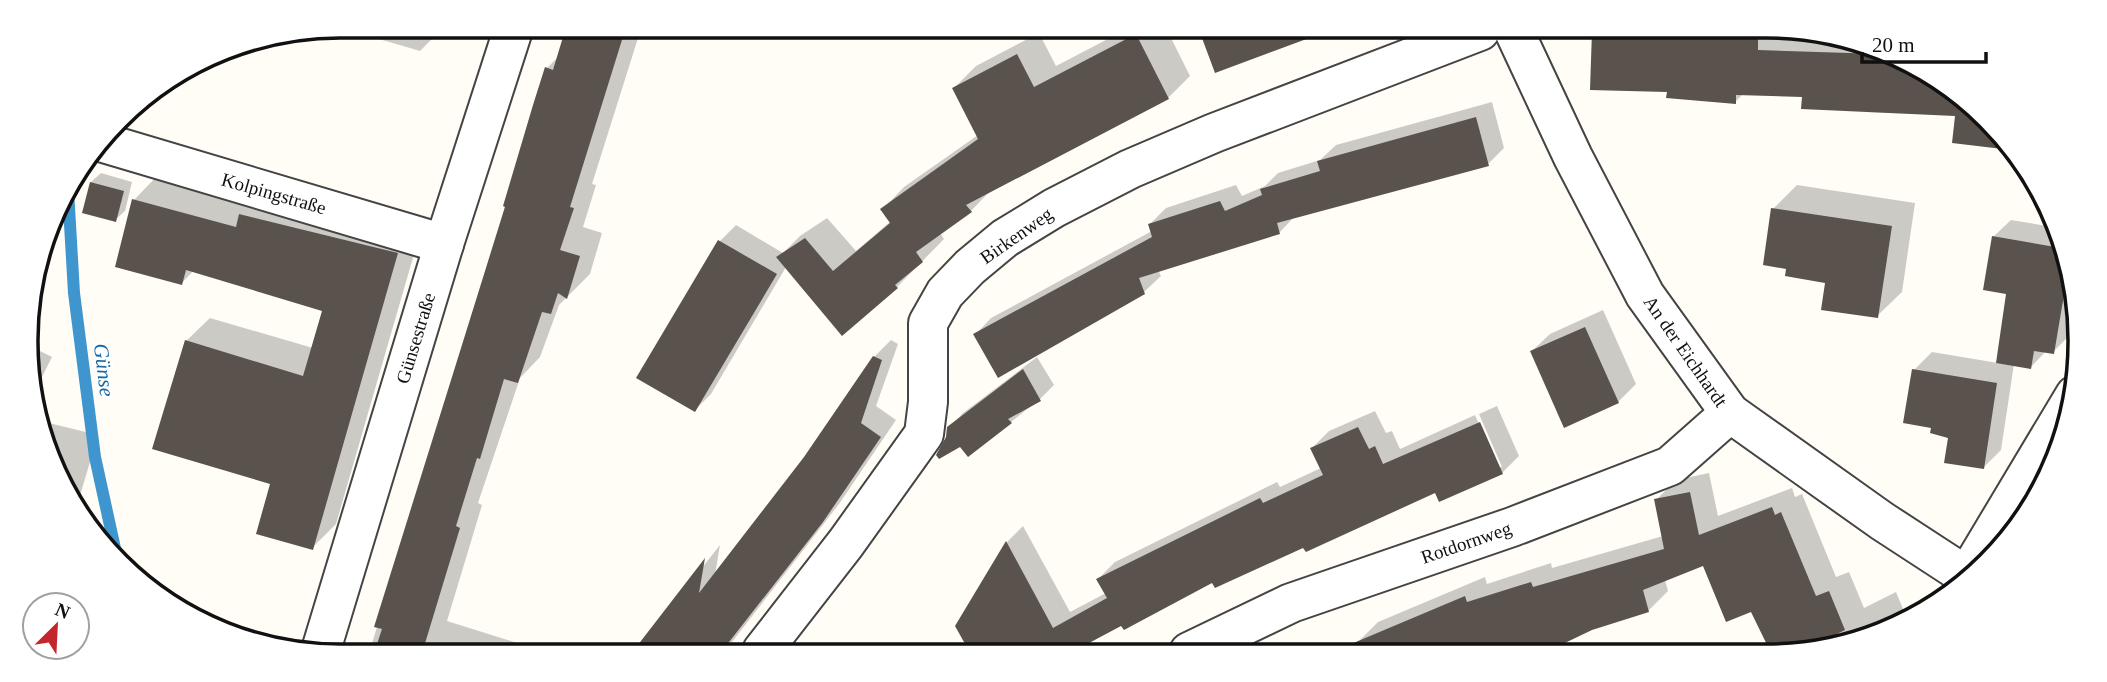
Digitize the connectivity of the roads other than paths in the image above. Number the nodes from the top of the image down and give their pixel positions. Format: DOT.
graph roads {
  1 [pos="510,38"];
  2 [pos="1462,38"];
  3 [pos="1517,38"];
  4 [pos="111,145"];
  5 [pos="444,244"];
  6 [pos="1730,413"];
  7 [pos="2054,431"];
  8 [pos="1987,547"];
  9 [pos="1960,572"];
  10 [pos="323,643"];
  11 [pos="767,644"];
  12 [pos="1206,644"];
  1 -- 5 [label="street, Günsestraße"];
  2 -- 11 [label="street, Birkenweg"];
  3 -- 6 [label="street, An der Eichhardt"];
  4 -- 5 [label="street, Kolpingstraße"];
  5 -- 10 [label="street, Günsestraße"];
  6 -- 9 [label="street, An der Eichhardt"];
  6 -- 12 [label="street, Rotdornweg"];
  7 -- 8 [label="street, An der Eichhardt"];
}
